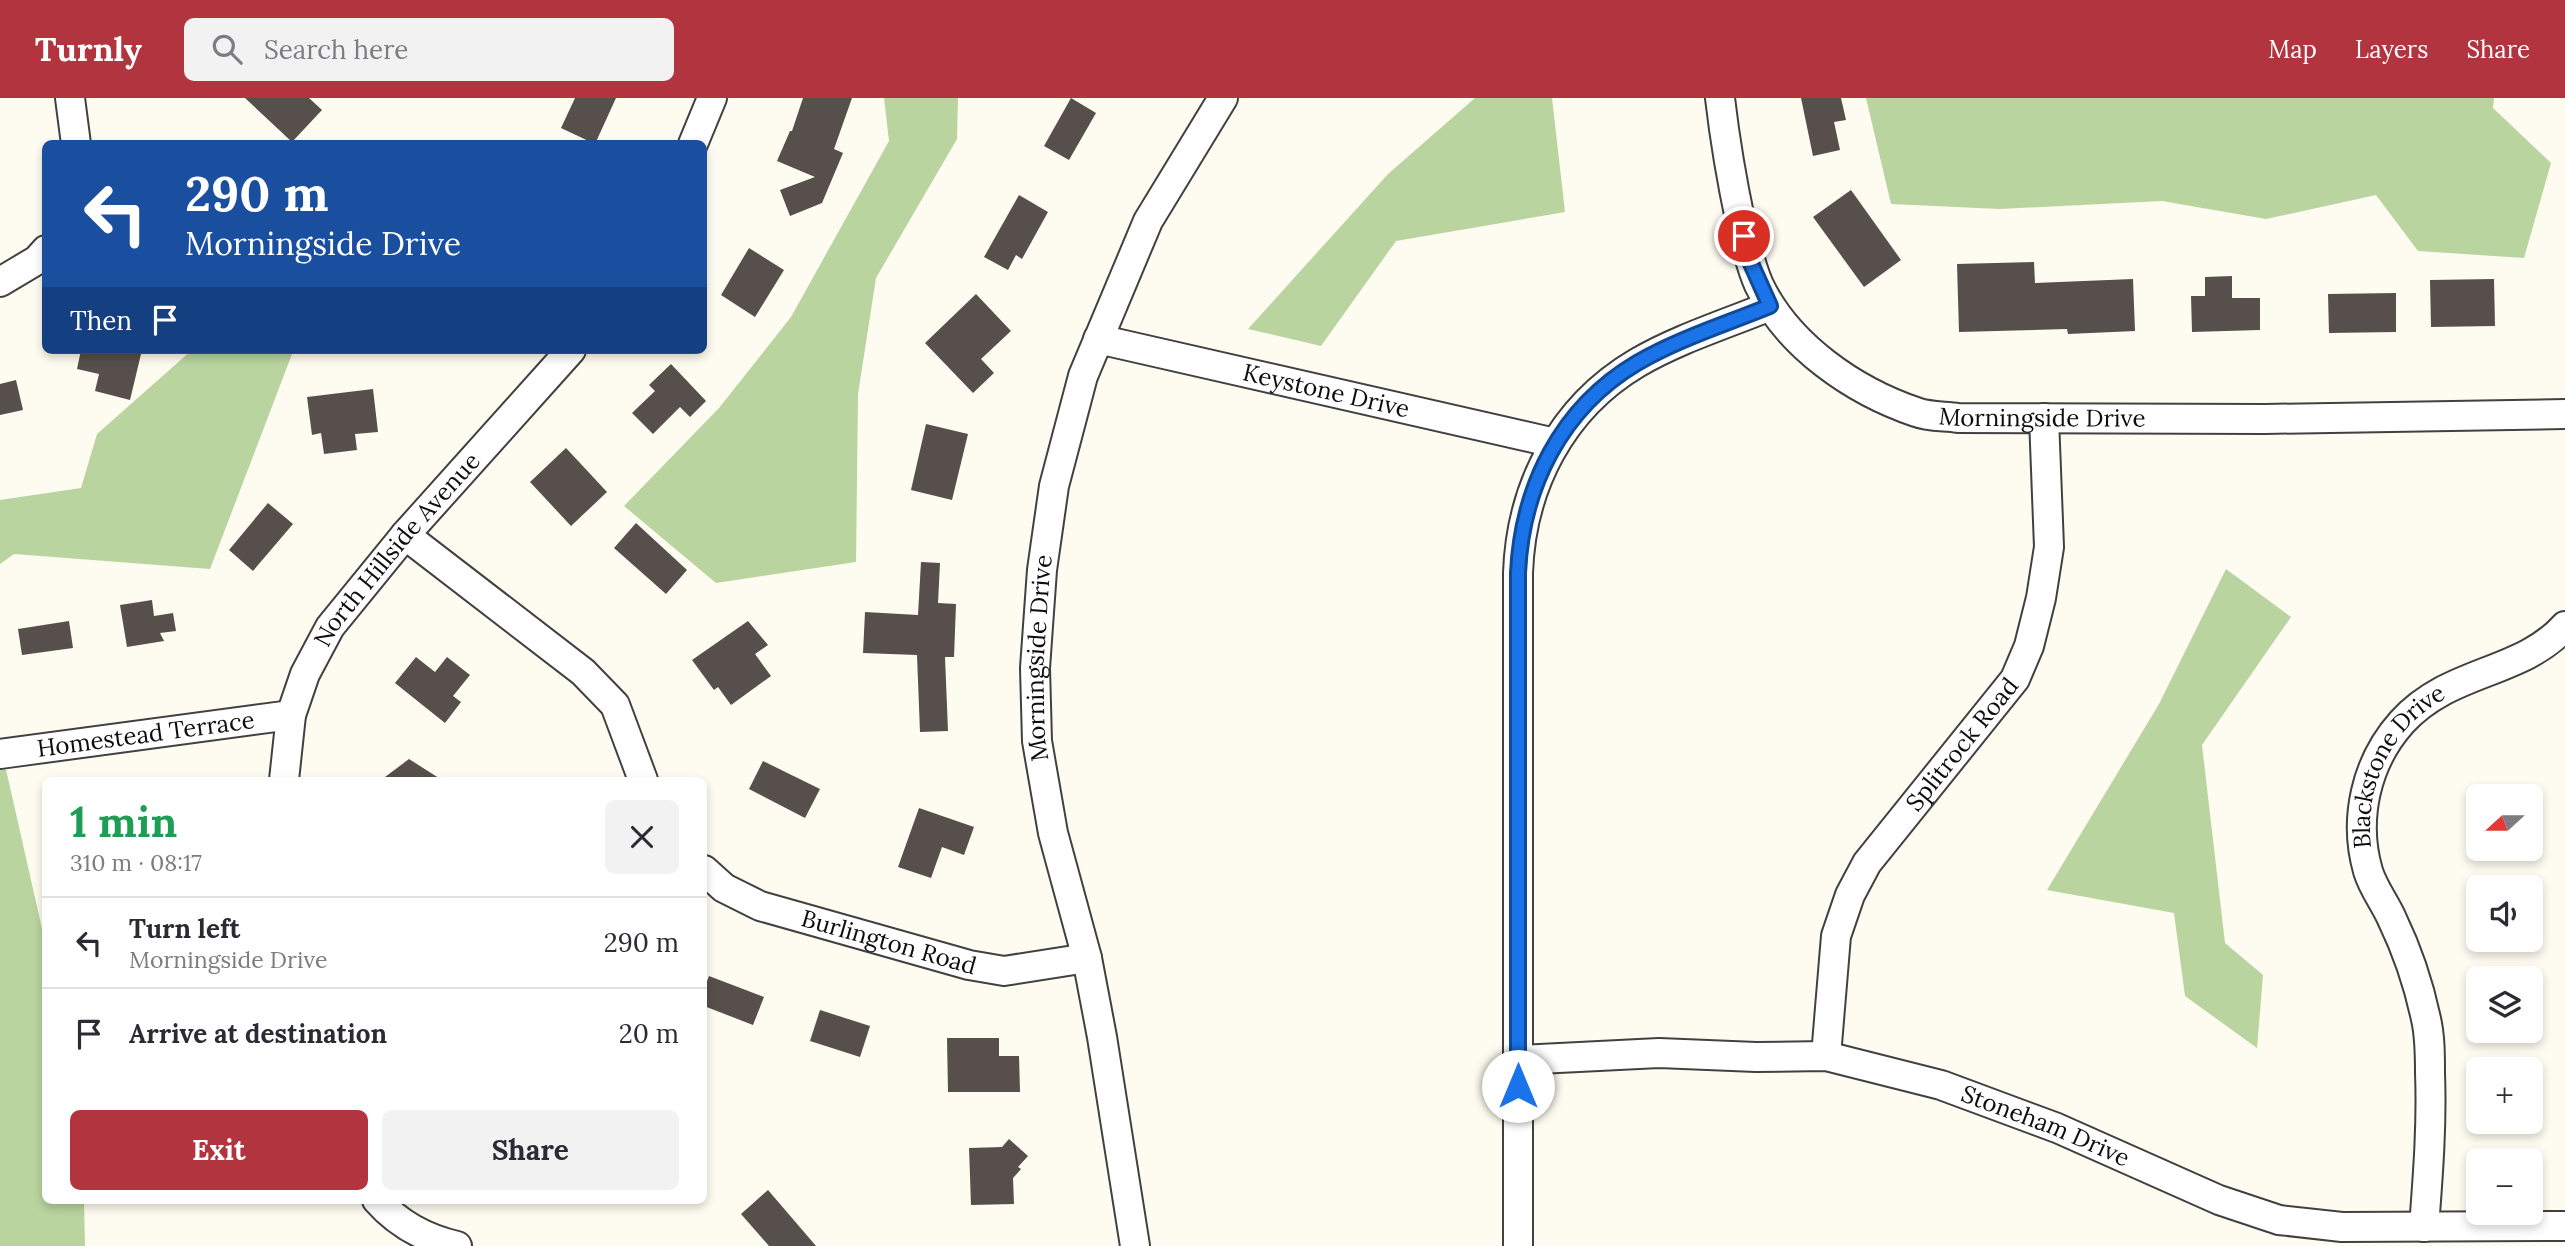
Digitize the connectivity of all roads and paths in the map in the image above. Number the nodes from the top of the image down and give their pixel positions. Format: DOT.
graph roads {
  1 [pos="70,98"];
  2 [pos="712,98"];
  3 [pos="1223,98"];
  4 [pos="1720,98"];
  5 [pos="75,140"];
  6 [pos="695,140"];
  7 [pos="42,254"];
  8 [pos="0,282"];
  9 [pos="1770,306"];
  10 [pos="1098,339"];
  11 [pos="567,354"];
  12 [pos="2565,414"];
  13 [pos="2044,418"];
  14 [pos="1555,443"];
  15 [pos="405,535"];
  16 [pos="2565,626"];
  17 [pos="291,715"];
  18 [pos="0,754"];
  19 [pos="284,777"];
  20 [pos="642,777"];
  21 [pos="707,873"];
  22 [pos="1087,958"];
  23 [pos="1826,1056"];
  24 [pos="1518,1060"];
  25 [pos="380,1204"];
  26 [pos="2565,1226"];
  27 [pos="2424,1227"];
  28 [pos="457,1246"];
  29 [pos="1135,1246"];
  30 [pos="1518,1246"];
  1 -- 5 [label="street"];
  2 -- 6 [label="street"];
  3 -- 10 [label="street, Morningside Drive"];
  4 -- 9 [label="street, Morningside Drive"];
  7 -- 8 [label="street"];
  9 -- 13 [label="street, Morningside Drive"];
  9 -- 14 [label="street"];
  10 -- 14 [label="street, Keystone Drive"];
  10 -- 22 [label="street, Morningside Drive"];
  11 -- 15 [label="street, North Hillside Avenue"];
  12 -- 13 [label="street, Morningside Drive"];
  13 -- 23 [label="street, Splitrock Road"];
  14 -- 24 [label="street"];
  15 -- 17 [label="street, North Hillside Avenue"];
  15 -- 20 [label="street"];
  16 -- 27 [label="street, Blackstone Drive"];
  17 -- 18 [label="street, Homestead Terrace"];
  17 -- 19 [label="street, North Hillside Avenue"];
  21 -- 22 [label="street, Burlington Road"];
  22 -- 29 [label="street, Morningside Drive"];
  23 -- 24 [label="street, Stoneham Drive"];
  23 -- 27 [label="street, Stoneham Drive"];
  24 -- 30 [label="street"];
  25 -- 28 [label="street"];
  26 -- 27 [label="street, Stoneham Drive"];
}
